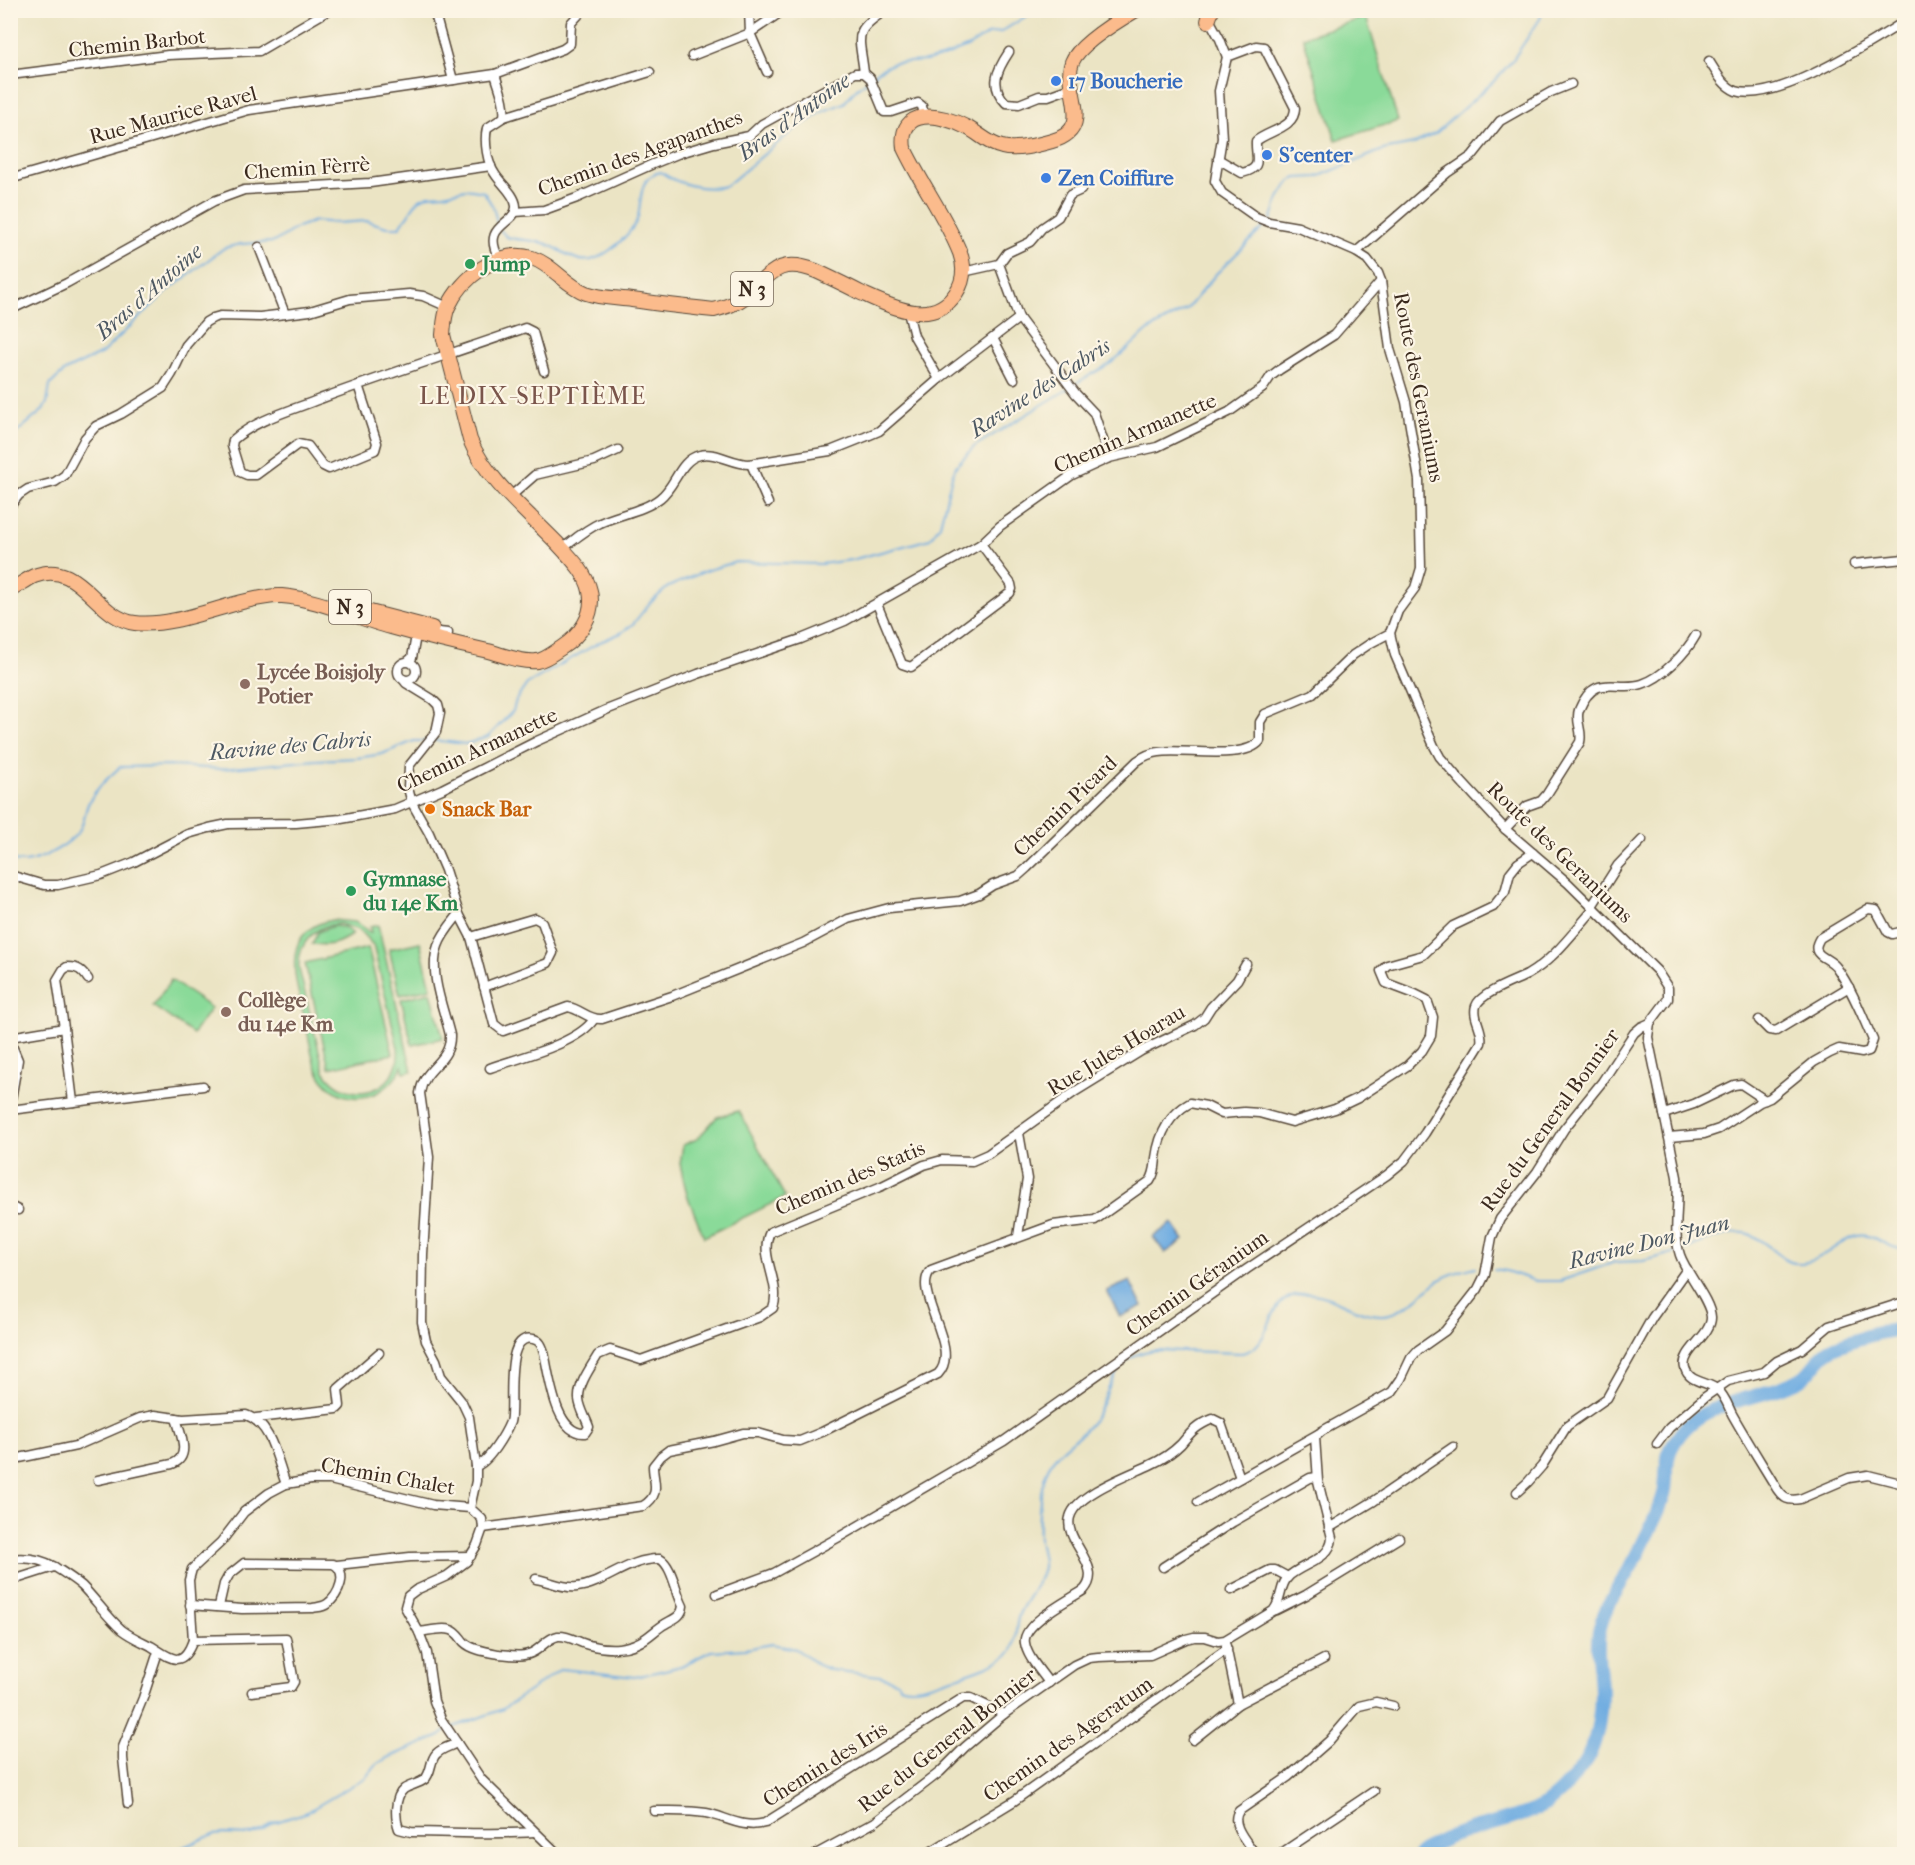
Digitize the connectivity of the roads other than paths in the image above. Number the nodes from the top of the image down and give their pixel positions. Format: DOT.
graph roads {
  1 [pos="329,10"];
  2 [pos="434,10"];
  3 [pos="583,10"];
  4 [pos="749,10"];
  5 [pos="784,10"];
  6 [pos="886,10"];
  7 [pos="1136,10"];
  8 [pos="1196,10"];
  9 [pos="1208,14"];
  10 [pos="1905,22"];
  11 [pos="750,33"];
  12 [pos="1009,52"];
  13 [pos="692,56"];
  14 [pos="1227,57"];
  15 [pos="1709,61"];
  16 [pos="650,72"];
  17 [pos="766,72"];
  18 [pos="864,73"];
  19 [pos="495,74"];
  20 [pos="10,75"];
  21 [pos="453,80"];
  22 [pos="1571,84"];
  23 [pos="1073,87"];
  24 [pos="924,115"];
  25 [pos="504,117"];
  26 [pos="1218,159"];
  27 [pos="491,166"];
  28 [pos="10,178"];
  29 [pos="1082,190"];
  30 [pos="515,212"];
  31 [pos="259,247"];
  32 [pos="1356,252"];
  33 [pos="499,258"];
  34 [pos="999,264"];
  35 [pos="963,272"];
  36 [pos="1381,281"];
  37 [pos="448,307"];
  38 [pos="10,310"];
  39 [pos="908,312"];
  40 [pos="285,314"];
  41 [pos="1019,318"];
  42 [pos="993,338"];
  43 [pos="449,355"];
  44 [pos="544,371"];
  45 [pos="939,379"];
  46 [pos="1014,379"];
  47 [pos="358,385"];
  48 [pos="618,450"];
  49 [pos="1109,459"];
  50 [pos="751,464"];
  51 [pos="511,496"];
  52 [pos="768,503"];
  53 [pos="10,506"];
  54 [pos="981,543"];
  55 [pos="562,549"];
  56 [pos="1905,559"];
  57 [pos="1854,564"];
  58 [pos="10,590"];
  59 [pos="877,604"];
  60 [pos="140,623"];
  61 [pos="1390,633"];
  62 [pos="413,635"];
  63 [pos="1696,635"];
  64 [pos="449,638"];
  65 [pos="409,661"];
  66 [pos="414,676"];
  67 [pos="404,679"];
  68 [pos="422,692"];
  69 [pos="412,802"];
  70 [pos="1505,829"];
  71 [pos="1642,840"];
  72 [pos="1533,853"];
  73 [pos="10,876"];
  74 [pos="1593,908"];
  75 [pos="459,914"];
  76 [pos="1905,931"];
  77 [pos="471,937"];
  78 [pos="1246,964"];
  79 [pos="88,980"];
  80 [pos="484,987"];
  81 [pos="1849,987"];
  82 [pos="594,1019"];
  83 [pos="1759,1020"];
  84 [pos="1650,1023"];
  85 [pos="64,1028"];
  86 [pos="10,1039"];
  87 [pos="490,1068"];
  88 [pos="203,1086"];
  89 [pos="1765,1100"];
  90 [pos="73,1102"];
  91 [pos="10,1108"];
  92 [pos="1664,1114"];
  93 [pos="1019,1133"];
  94 [pos="1669,1137"];
  95 [pos="1018,1236"];
  96 [pos="1687,1269"];
  97 [pos="1905,1302"];
  98 [pos="379,1353"];
  99 [pos="1718,1389"];
  100 [pos="176,1418"];
  101 [pos="256,1418"];
  102 [pos="1318,1434"];
  103 [pos="1657,1444"];
  104 [pos="1453,1448"];
  105 [pos="10,1460"];
  106 [pos="476,1466"];
  107 [pos="1317,1476"];
  108 [pos="1240,1478"];
  109 [pos="98,1480"];
  110 [pos="286,1484"];
  111 [pos="1905,1484"];
  112 [pos="1517,1492"];
  113 [pos="1198,1502"];
  114 [pos="470,1508"];
  115 [pos="483,1528"];
  116 [pos="1329,1528"];
  117 [pos="1399,1538"];
  118 [pos="471,1556"];
  119 [pos="10,1558"];
  120 [pos="337,1565"];
  121 [pos="54,1567"];
  122 [pos="1163,1567"];
  123 [pos="1288,1577"];
  124 [pos="536,1578"];
  125 [pos="10,1581"];
  126 [pos="1231,1590"];
  127 [pos="717,1594"];
  128 [pos="190,1605"];
  129 [pos="219,1606"];
  130 [pos="1273,1611"];
  131 [pos="419,1632"];
  132 [pos="193,1640"];
  133 [pos="1225,1640"];
  134 [pos="1227,1650"];
  135 [pos="158,1652"];
  136 [pos="1324,1659"];
  137 [pos="1049,1683"];
  138 [pos="252,1692"];
  139 [pos="1238,1704"];
  140 [pos="1393,1706"];
  141 [pos="1004,1714"];
  142 [pos="1193,1740"];
  143 [pos="456,1741"];
  144 [pos="1374,1791"];
  145 [pos="128,1804"];
  146 [pos="654,1811"];
  147 [pos="534,1832"];
  148 [pos="558,1854"];
  149 [pos="816,1854"];
  150 [pos="927,1854"];
  151 [pos="1255,1854"];
  152 [pos="1280,1854"];
  1 -- 20 [label="street, Chemin Barbot"];
  2 -- 21 [label="street"];
  3 -- 19 [label="street, Rue Maurice Ravel"];
  4 -- 11 [label="street"];
  5 -- 11 [label="street"];
  6 -- 18 [label="street"];
  7 -- 23 [label="main road"];
  8 -- 9 [label="street"];
  9 -- 14 [label="street"];
  10 -- 15 [label="street"];
  11 -- 13 [label="street"];
  11 -- 17 [label="street"];
  12 -- 23 [label="street"];
  14 -- 26 [label="street, Route des Geraniums"];
  14 -- 26 [label="street"];
  16 -- 25 [label="street"];
  18 -- 24 [label="street"];
  18 -- 30 [label="street, Chemin des Agapanthes"];
  19 -- 21 [label="street, Rue Maurice Ravel"];
  19 -- 25 [label="street"];
  21 -- 28 [label="street, Rue Maurice Ravel"];
  22 -- 32 [label="street"];
  23 -- 24 [label="main road"];
  24 -- 35 [label="main road"];
  25 -- 27 [label="street"];
  26 -- 32 [label="street, Route des Geraniums"];
  27 -- 30 [label="street"];
  27 -- 38 [label="street, Chemin Fèrrè"];
  29 -- 34 [label="street"];
  30 -- 33 [label="street"];
  31 -- 40 [label="street"];
  32 -- 36 [label="street, Route des Geraniums"];
  33 -- 37 [label="main road"];
  33 -- 39 [label="main road, N 3"];
  34 -- 35 [label="street"];
  34 -- 41 [label="street"];
  35 -- 39 [label="main road, N 3"];
  36 -- 49 [label="street, Chemin Armanette"];
  36 -- 61 [label="street, Route des Geraniums"];
  37 -- 40 [label="street"];
  37 -- 43 [label="main road, N 3"];
  39 -- 45 [label="street"];
  40 -- 53 [label="street"];
  41 -- 42 [label="street"];
  41 -- 49 [label="street"];
  42 -- 45 [label="street"];
  42 -- 46 [label="street"];
  43 -- 44 [label="street"];
  43 -- 47 [label="street"];
  43 -- 51 [label="main road, N 3"];
  45 -- 50 [label="street"];
  47 -- 47 [label="street"];
  48 -- 51 [label="street"];
  49 -- 54 [label="street, Chemin Armanette"];
  50 -- 52 [label="street"];
  50 -- 55 [label="street"];
  51 -- 55 [label="main road, N 3"];
  54 -- 59 [label="street, Chemin Armanette"];
  54 -- 59 [label="street"];
  55 -- 64 [label="main road, N 3"];
  56 -- 57 [label="street"];
  58 -- 60 [label="main road, N 3"];
  59 -- 69 [label="street, Chemin Armanette"];
  60 -- 62 [label="main road, N 3"];
  60 -- 62 [label="main road, N 3"];
  61 -- 70 [label="street, Route des Geraniums"];
  61 -- 82 [label="street, Chemin Picard"];
  62 -- 64 [label="main road, N 3"];
  62 -- 64 [label="main road"];
  62 -- 65 [label="street"];
  63 -- 70 [label="street"];
  65 -- 66 [label="street"];
  65 -- 67 [label="street"];
  66 -- 67 [label="street"];
  66 -- 68 [label="street"];
  67 -- 68 [label="street"];
  68 -- 69 [label="street"];
  69 -- 73 [label="street, Chemin Armanette"];
  69 -- 75 [label="street"];
  70 -- 72 [label="street, Route des Geraniums"];
  71 -- 74 [label="street"];
  72 -- 74 [label="street, Route des Geraniums"];
  72 -- 95 [label="street"];
  74 -- 84 [label="street, Route des Geraniums"];
  74 -- 127 [label="street, Chemin Géranium"];
  75 -- 77 [label="street"];
  75 -- 106 [label="street"];
  76 -- 81 [label="street"];
  77 -- 80 [label="street"];
  77 -- 80 [label="street"];
  78 -- 93 [label="street, Rue Jules Hoarau"];
  79 -- 85 [label="street"];
  80 -- 82 [label="street"];
  81 -- 83 [label="street"];
  81 -- 89 [label="street"];
  82 -- 87 [label="street, Chemin Picard"];
  84 -- 92 [label="street"];
  84 -- 102 [label="street, Rue du General Bonnier"];
  85 -- 86 [label="street"];
  85 -- 90 [label="street"];
  86 -- 91 [label="street"];
  88 -- 90 [label="street"];
  89 -- 92 [label="street"];
  89 -- 94 [label="street"];
  90 -- 91 [label="street"];
  92 -- 94 [label="street"];
  93 -- 95 [label="street"];
  93 -- 106 [label="street, Chemin des Statis"];
  94 -- 96 [label="street"];
  95 -- 115 [label="street"];
  96 -- 99 [label="street"];
  96 -- 112 [label="street"];
  97 -- 99 [label="street"];
  98 -- 101 [label="street"];
  99 -- 103 [label="street"];
  99 -- 111 [label="street"];
  100 -- 101 [label="street"];
  100 -- 105 [label="street"];
  100 -- 109 [label="street"];
  101 -- 110 [label="street"];
  102 -- 107 [label="street"];
  102 -- 108 [label="street, Rue du General Bonnier"];
  104 -- 116 [label="street"];
  106 -- 114 [label="street"];
  107 -- 116 [label="street"];
  107 -- 122 [label="street"];
  108 -- 113 [label="street, Rue du General Bonnier"];
  108 -- 137 [label="street"];
  110 -- 114 [label="street, Chemin Chalet"];
  110 -- 128 [label="street, Chemin Chalet"];
  114 -- 115 [label="street, Chemin Chalet"];
  115 -- 118 [label="street"];
  116 -- 123 [label="street"];
  117 -- 130 [label="street"];
  118 -- 120 [label="street"];
  118 -- 131 [label="street"];
  119 -- 121 [label="street"];
  120 -- 129 [label="street"];
  120 -- 129 [label="street"];
  121 -- 125 [label="street"];
  121 -- 135 [label="street"];
  123 -- 126 [label="street"];
  123 -- 130 [label="street"];
  124 -- 131 [label="street"];
  128 -- 129 [label="street"];
  128 -- 132 [label="street, Chemin Chalet"];
  130 -- 133 [label="street"];
  131 -- 143 [label="street"];
  132 -- 135 [label="street"];
  132 -- 138 [label="street"];
  133 -- 134 [label="street"];
  133 -- 137 [label="street, Rue du General Bonnier"];
  134 -- 139 [label="street"];
  134 -- 150 [label="street, Chemin des Ageratum"];
  135 -- 145 [label="street"];
  136 -- 139 [label="street"];
  137 -- 141 [label="street, Rue du General Bonnier"];
  139 -- 142 [label="street"];
  140 -- 151 [label="street"];
  141 -- 146 [label="street, Chemin des Iris"];
  141 -- 149 [label="street, Rue du General Bonnier"];
  143 -- 147 [label="street"];
  143 -- 147 [label="street"];
  144 -- 152 [label="street"];
  147 -- 148 [label="street"];
}
